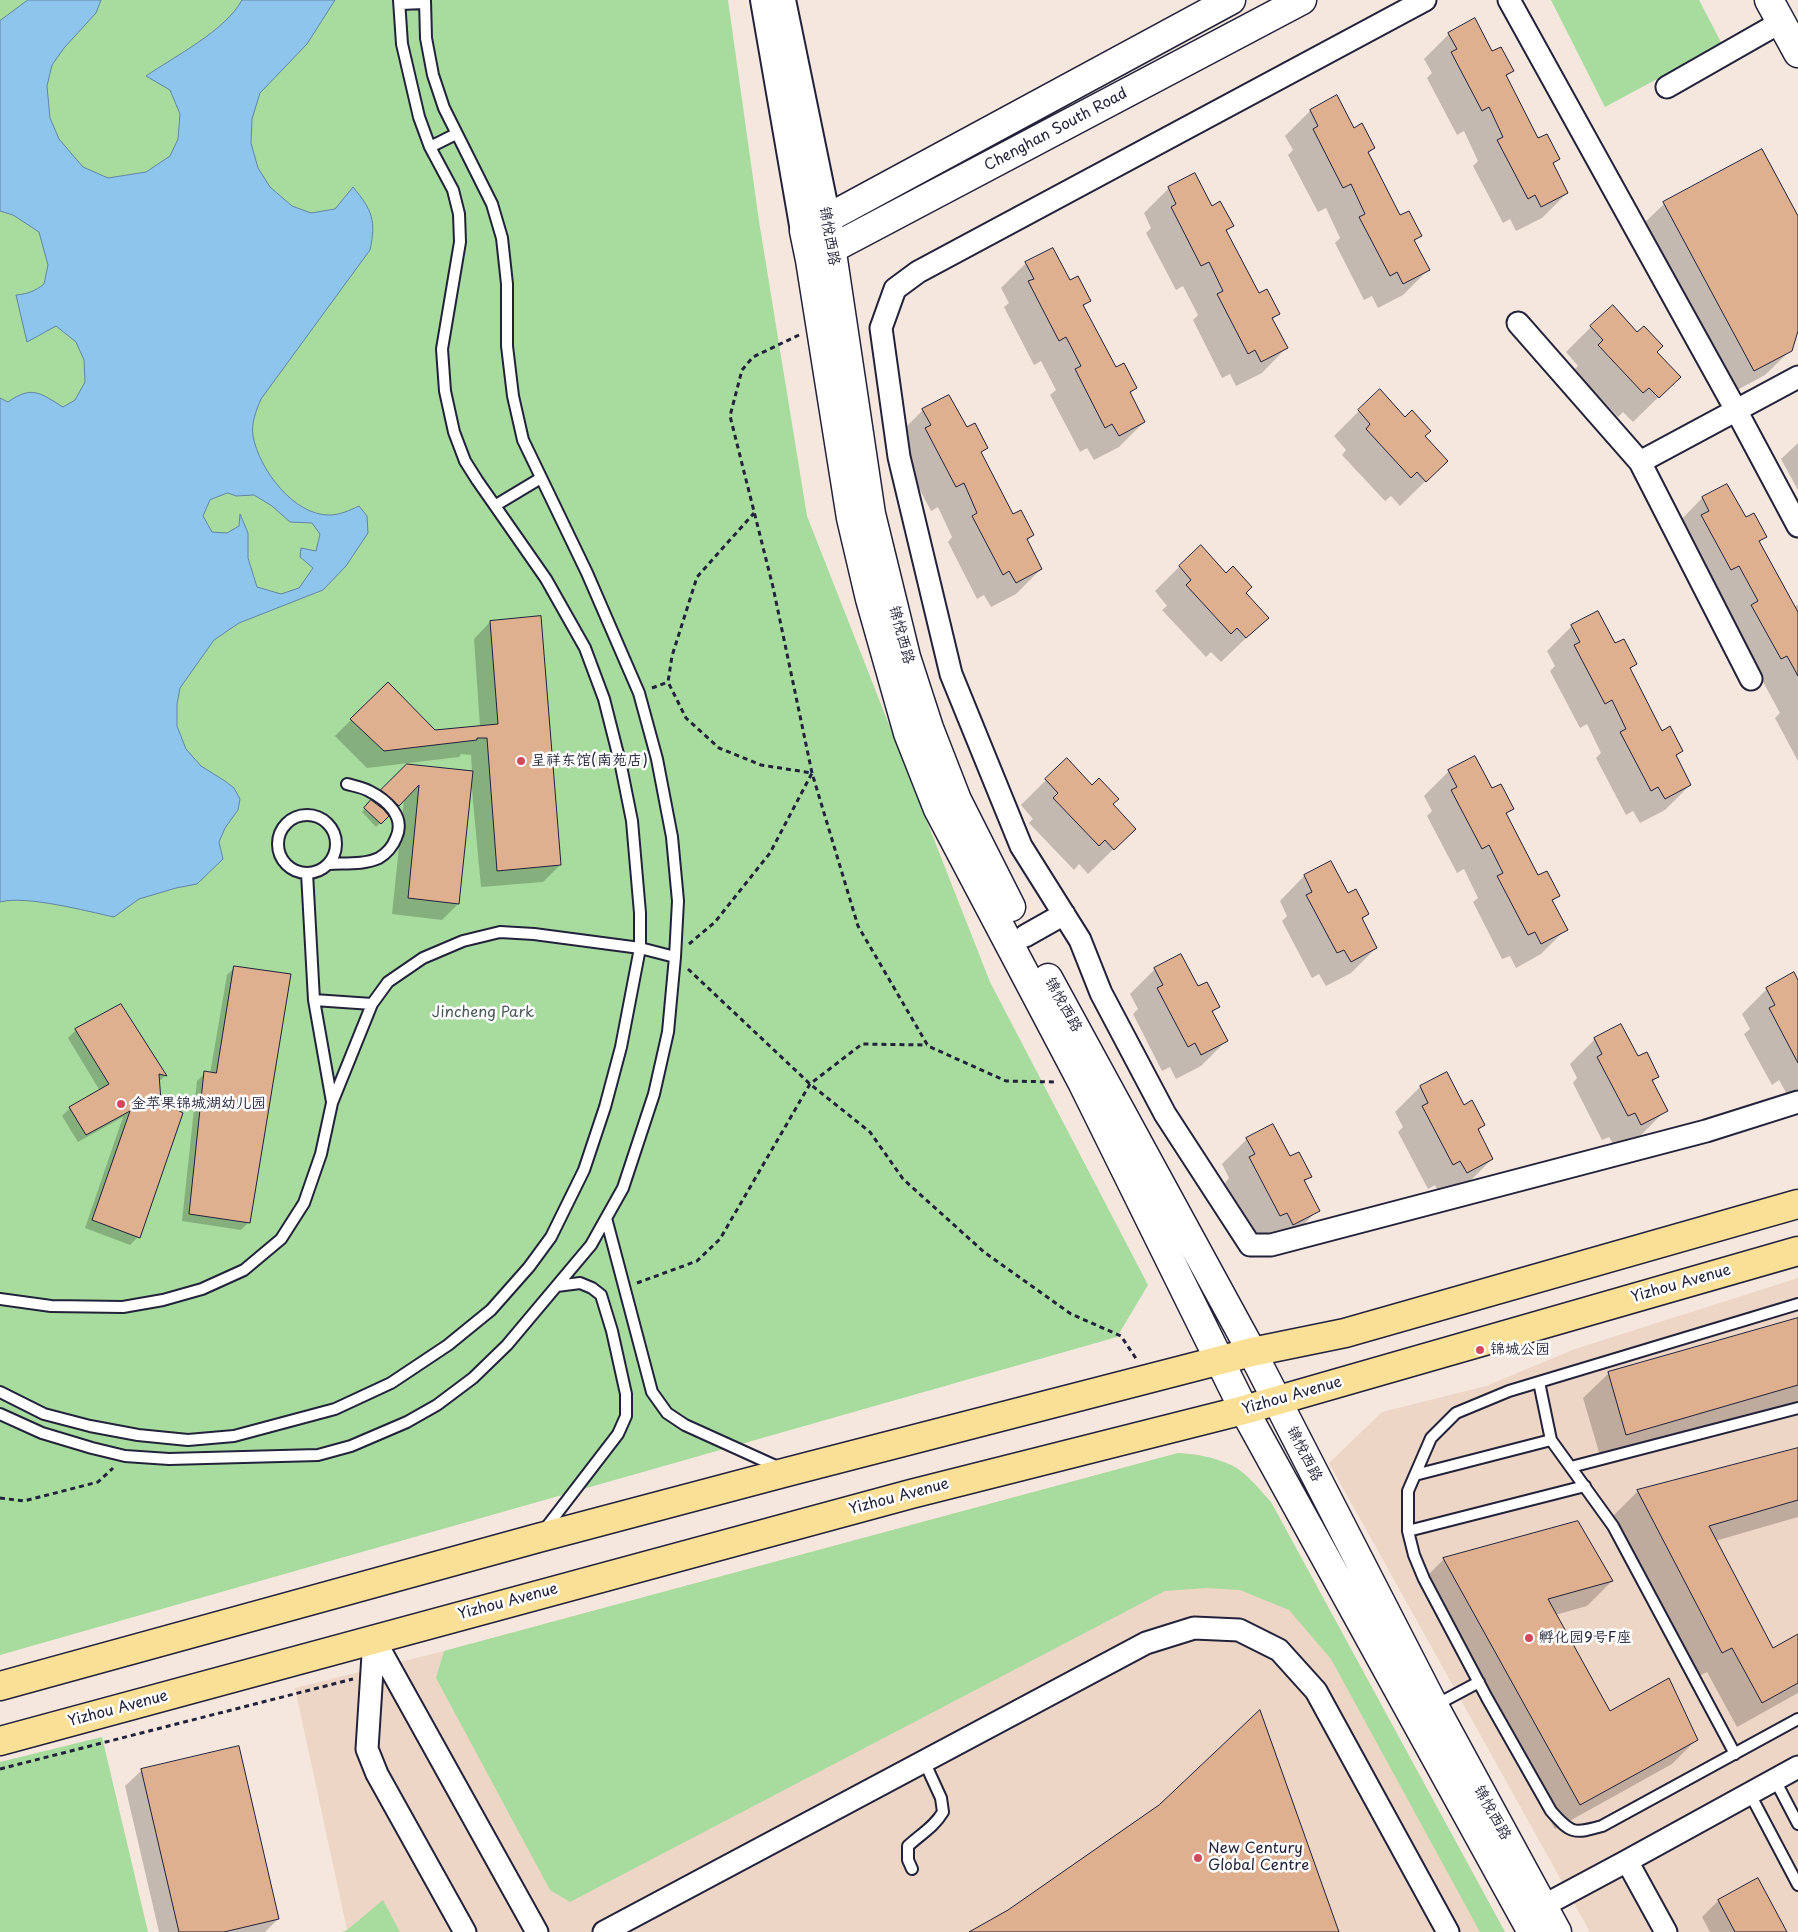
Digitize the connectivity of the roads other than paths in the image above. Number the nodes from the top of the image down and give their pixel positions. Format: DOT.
graph roads {
  1 [pos="764,0"];
  2 [pos="782,0"];
  3 [pos="1231,0"];
  4 [pos="1302,0"];
  5 [pos="1424,0"];
  6 [pos="1509,0"];
  7 [pos="425,1"];
  8 [pos="400,2"];
  9 [pos="1775,11"];
  10 [pos="1798,53"];
  11 [pos="1667,87"];
  12 [pos="456,134"];
  13 [pos="430,147"];
  14 [pos="815,225"];
  15 [pos="821,255"];
  16 [pos="1518,322"];
  17 [pos="1798,377"];
  18 [pos="1736,410"];
  19 [pos="1640,462"];
  20 [pos="541,478"];
  21 [pos="496,505"];
  22 [pos="1798,526"];
  23 [pos="1751,679"];
  24 [pos="346,784"];
  25 [pos="329,864"];
  26 [pos="307,873"];
  27 [pos="1064,914"];
  28 [pos="1025,936"];
  29 [pos="640,948"];
  30 [pos="675,957"];
  31 [pos="314,1000"];
  32 [pos="372,1004"];
  33 [pos="1798,1102"];
  34 [pos="332,1103"];
  35 [pos="1798,1204"];
  36 [pos="606,1218"];
  37 [pos="1798,1251"];
  38 [pos="557,1286"];
  39 [pos="0,1299"];
  40 [pos="1798,1304"];
  41 [pos="1252,1352"];
  42 [pos="1219,1360"];
  43 [pos="1538,1382"];
  44 [pos="0,1392"];
  45 [pos="1277,1400"];
  46 [pos="1798,1408"];
  47 [pos="1244,1410"];
  48 [pos="0,1414"];
  49 [pos="1551,1440"];
  50 [pos="1571,1467"];
  51 [pos="787,1472"];
  52 [pos="1415,1475"];
  53 [pos="1585,1486"];
  54 [pos="1408,1531"];
  55 [pos="538,1538"];
  56 [pos="374,1639"];
  57 [pos="1479,1682"];
  58 [pos="0,1686"];
  59 [pos="1434,1706"];
  60 [pos="1798,1719"];
  61 [pos="0,1740"];
  62 [pos="1736,1754"];
  63 [pos="924,1761"];
  64 [pos="1798,1767"];
  65 [pos="1775,1780"];
  66 [pos="1750,1794"];
  67 [pos="1798,1824"];
  68 [pos="1627,1861"];
  69 [pos="912,1869"];
  70 [pos="1798,1885"];
  71 [pos="1543,1906"];
  72 [pos="631,1926"];
  73 [pos="465,1932"];
  74 [pos="538,1932"];
  75 [pos="604,1932"];
  76 [pos="1448,1932"];
  77 [pos="1532,1932"];
  78 [pos="1557,1932"];
  79 [pos="1666,1932"];
  1 -- 14 [label="street, 锦悦西路"];
  2 -- 14 [label="street, 锦悦西路"];
  3 -- 14 [label="main road, Chenghan South Road"];
  4 -- 15 [label="main road, Chenghan South Road"];
  5 -- 27 [label="street"];
  6 -- 18 [label="street"];
  7 -- 8 [label="lane"];
  7 -- 12 [label="lane"];
  8 -- 13 [label="lane"];
  9 -- 10 [label="main road"];
  9 -- 11 [label="street"];
  12 -- 13 [label="lane"];
  12 -- 20 [label="lane"];
  13 -- 21 [label="lane"];
  14 -- 15 [label="main road, 锦悦西路"];
  15 -- 28 [label="main road, 锦悦西路"];
  15 -- 42 [label="main road, 锦悦西路"];
  16 -- 19 [label="street"];
  17 -- 18 [label="street"];
  18 -- 19 [label="street"];
  18 -- 22 [label="street"];
  19 -- 23 [label="street"];
  20 -- 21 [label="lane"];
  20 -- 30 [label="lane"];
  21 -- 29 [label="lane"];
  24 -- 25 [label="lane"];
  25 -- 26 [label="lane"];
  25 -- 26 [label="lane"];
  26 -- 31 [label="lane"];
  27 -- 28 [label="street"];
  27 -- 33 [label="street"];
  28 -- 41 [label="main road, 锦悦西路"];
  29 -- 30 [label="lane"];
  29 -- 32 [label="lane"];
  29 -- 44 [label="lane"];
  30 -- 36 [label="lane"];
  31 -- 32 [label="lane"];
  31 -- 34 [label="lane"];
  32 -- 34 [label="lane"];
  34 -- 39 [label="lane"];
  35 -- 41 [label="main road"];
  36 -- 38 [label="lane"];
  36 -- 51 [label="lane"];
  37 -- 45 [label="main road, Yizhou Avenue"];
  38 -- 48 [label="lane"];
  38 -- 55 [label="lane"];
  40 -- 43 [label="lane"];
  41 -- 42 [label="main road"];
  41 -- 45 [label="main road, 锦悦西路"];
  42 -- 47 [label="main road, 锦悦西路"];
  42 -- 51 [label="main road"];
  43 -- 49 [label="lane"];
  43 -- 52 [label="lane"];
  45 -- 47 [label="main road, Yizhou Avenue"];
  45 -- 59 [label="main road, 锦悦西路"];
  46 -- 50 [label="lane"];
  47 -- 56 [label="main road, Yizhou Avenue"];
  47 -- 77 [label="main road, 锦悦西路"];
  49 -- 50 [label="lane"];
  49 -- 52 [label="lane"];
  50 -- 53 [label="lane"];
  51 -- 55 [label="main road"];
  52 -- 54 [label="lane"];
  53 -- 54 [label="lane"];
  53 -- 62 [label="lane"];
  54 -- 57 [label="lane"];
  55 -- 58 [label="main road"];
  56 -- 61 [label="main road, Yizhou Avenue"];
  56 -- 73 [label="street"];
  56 -- 74 [label="street"];
  57 -- 59 [label="lane"];
  57 -- 62 [label="lane"];
  59 -- 71 [label="main road, 锦悦西路"];
  60 -- 62 [label="lane"];
  63 -- 69 [label="lane"];
  63 -- 72 [label="street"];
  63 -- 76 [label="street"];
  64 -- 65 [label="street"];
  65 -- 66 [label="street"];
  65 -- 67 [label="lane"];
  66 -- 68 [label="street"];
  66 -- 70 [label="lane"];
  68 -- 71 [label="street"];
  68 -- 79 [label="street"];
  71 -- 78 [label="main road, 锦悦西路"];
  72 -- 75 [label="street"];
}
